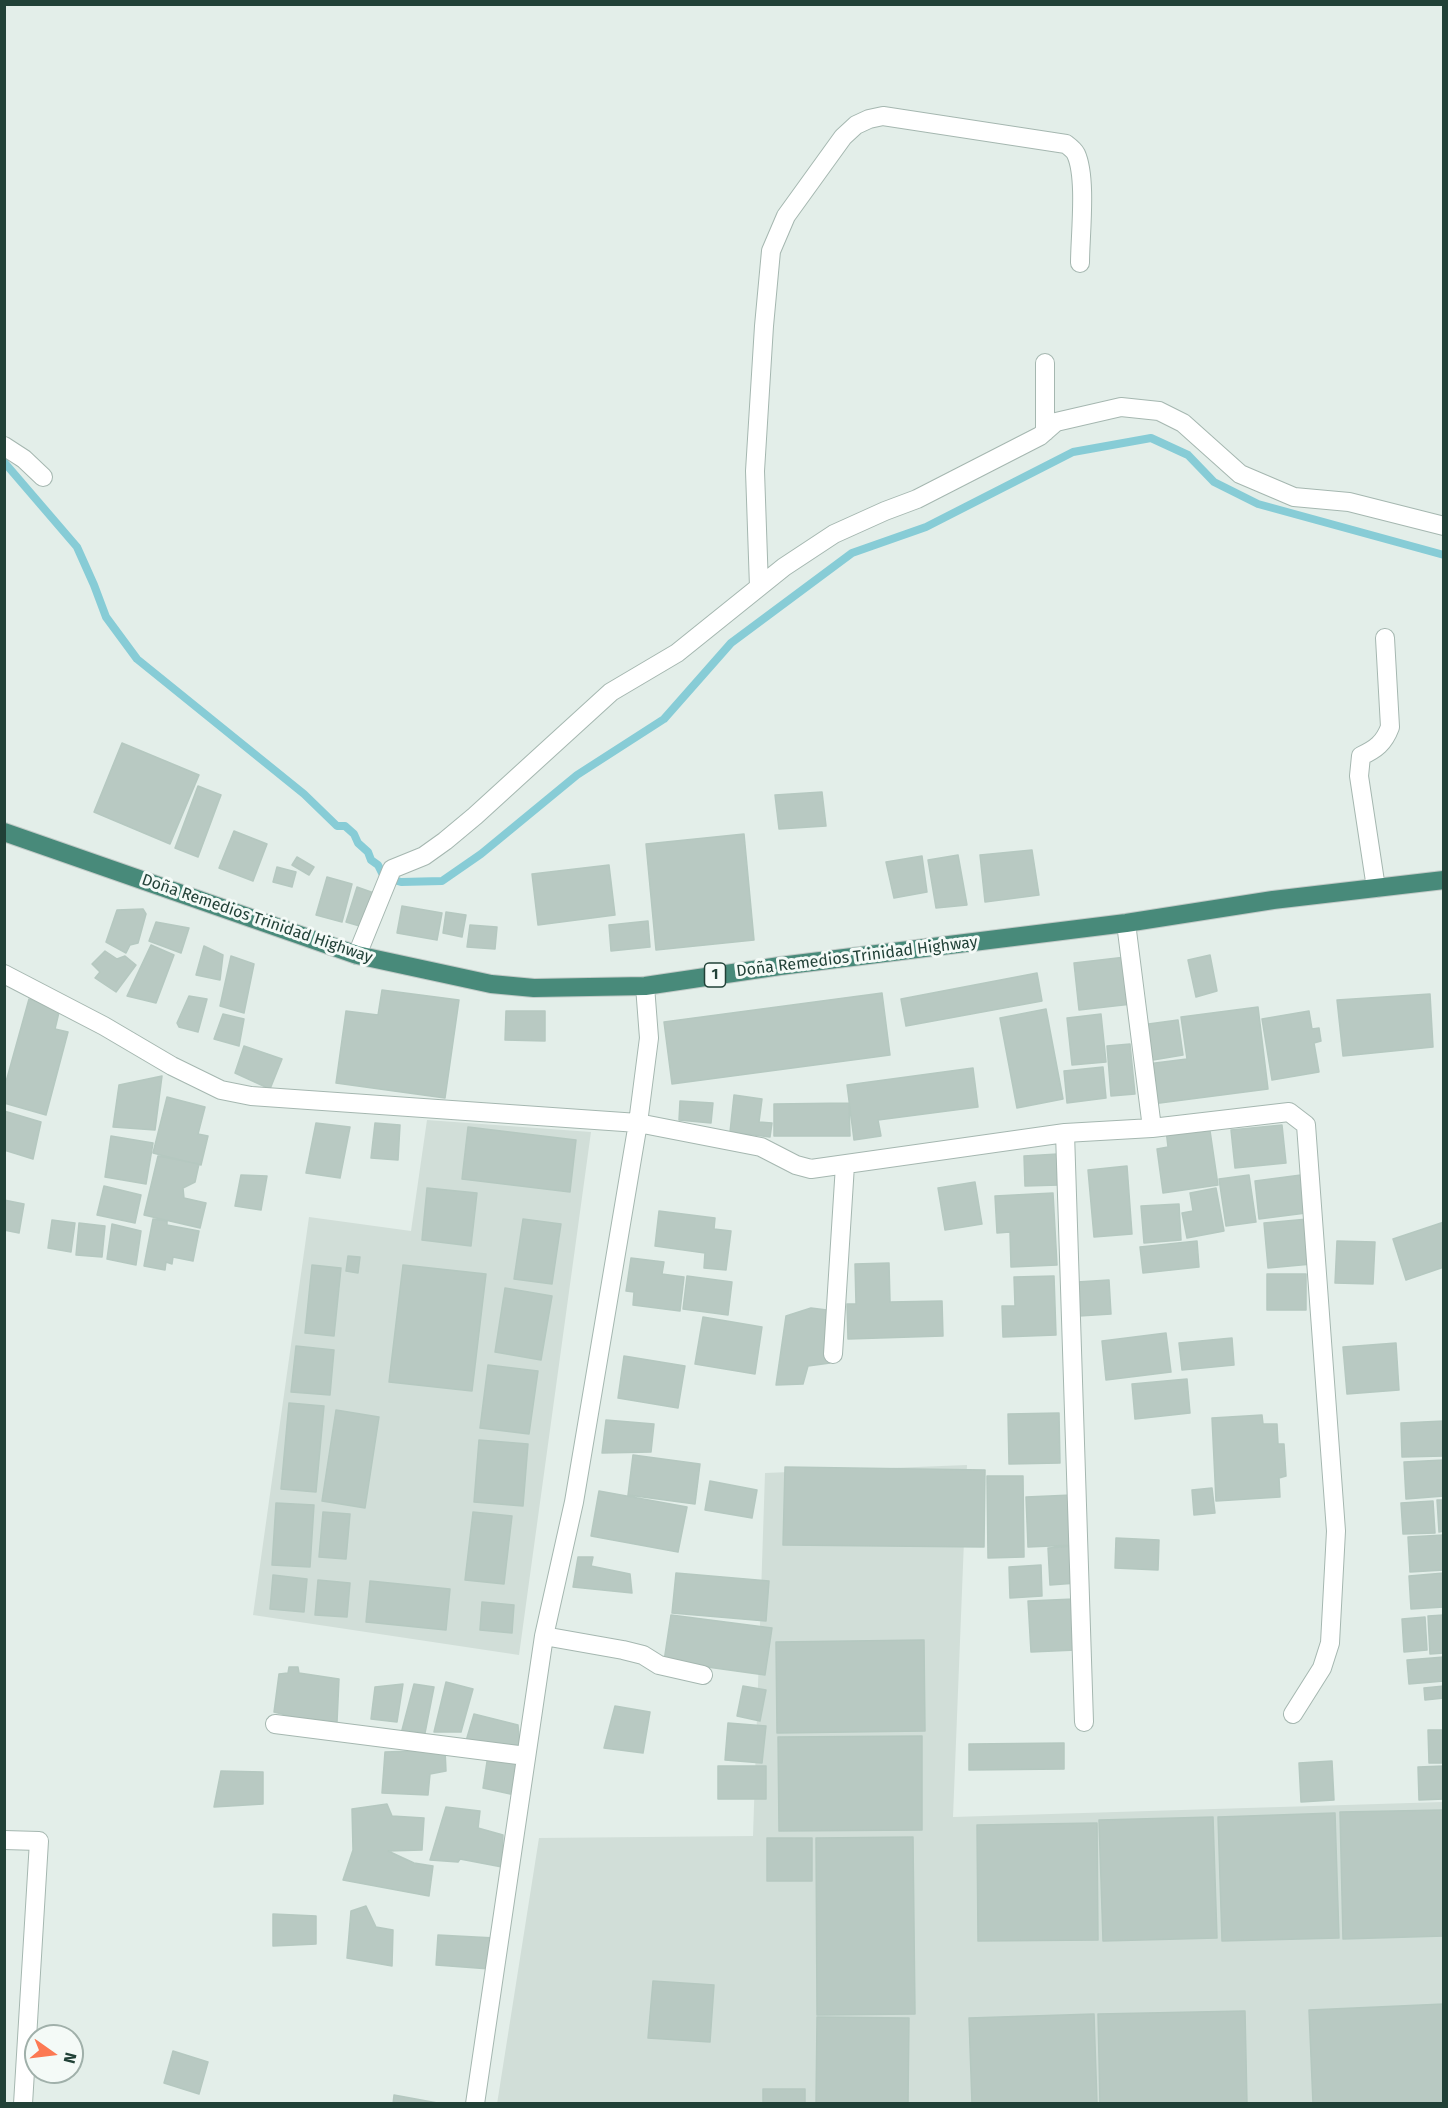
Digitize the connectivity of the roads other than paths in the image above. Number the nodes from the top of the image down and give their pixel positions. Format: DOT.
graph roads {
  1 [pos="1080,263"];
  2 [pos="1045,363"];
  3 [pos="1045,432"];
  4 [pos="4,447"];
  5 [pos="43,477"];
  6 [pos="1443,526"];
  7 [pos="759,587"];
  8 [pos="1384,638"];
  9 [pos="4,832"];
  10 [pos="1443,880"];
  11 [pos="1376,888"];
  12 [pos="1126,923"];
  13 [pos="357,956"];
  14 [pos="4,974"];
  15 [pos="645,986"];
  16 [pos="638,1123"];
  17 [pos="1152,1128"];
  18 [pos="1065,1133"];
  19 [pos="845,1165"];
  20 [pos="833,1354"];
  21 [pos="544,1636"];
  22 [pos="703,1676"];
  23 [pos="1293,1714"];
  24 [pos="1084,1722"];
  25 [pos="275,1724"];
  26 [pos="526,1756"];
  27 [pos="4,1840"];
  28 [pos="23,2103"];
  29 [pos="475,2103"];
  1 -- 7 [label="street"];
  2 -- 3 [label="street"];
  3 -- 6 [label="street"];
  3 -- 7 [label="street"];
  4 -- 5 [label="street"];
  7 -- 13 [label="street"];
  8 -- 11 [label="street"];
  9 -- 13 [label="highway, Doña Remedios Trinidad Highway / 1"];
  10 -- 11 [label="highway, Doña Remedios Trinidad Highway / 1"];
  11 -- 12 [label="highway, Doña Remedios Trinidad Highway / 1"];
  12 -- 15 [label="highway, Doña Remedios Trinidad Highway / 1"];
  12 -- 17 [label="street"];
  13 -- 15 [label="highway, Doña Remedios Trinidad Highway / 1"];
  14 -- 16 [label="street"];
  15 -- 16 [label="street"];
  16 -- 19 [label="street"];
  16 -- 21 [label="street"];
  17 -- 18 [label="street"];
  17 -- 23 [label="street"];
  18 -- 19 [label="street"];
  18 -- 24 [label="street"];
  19 -- 20 [label="street"];
  21 -- 22 [label="street"];
  21 -- 26 [label="street"];
  25 -- 26 [label="street"];
  26 -- 29 [label="street"];
  27 -- 28 [label="street"];
}
